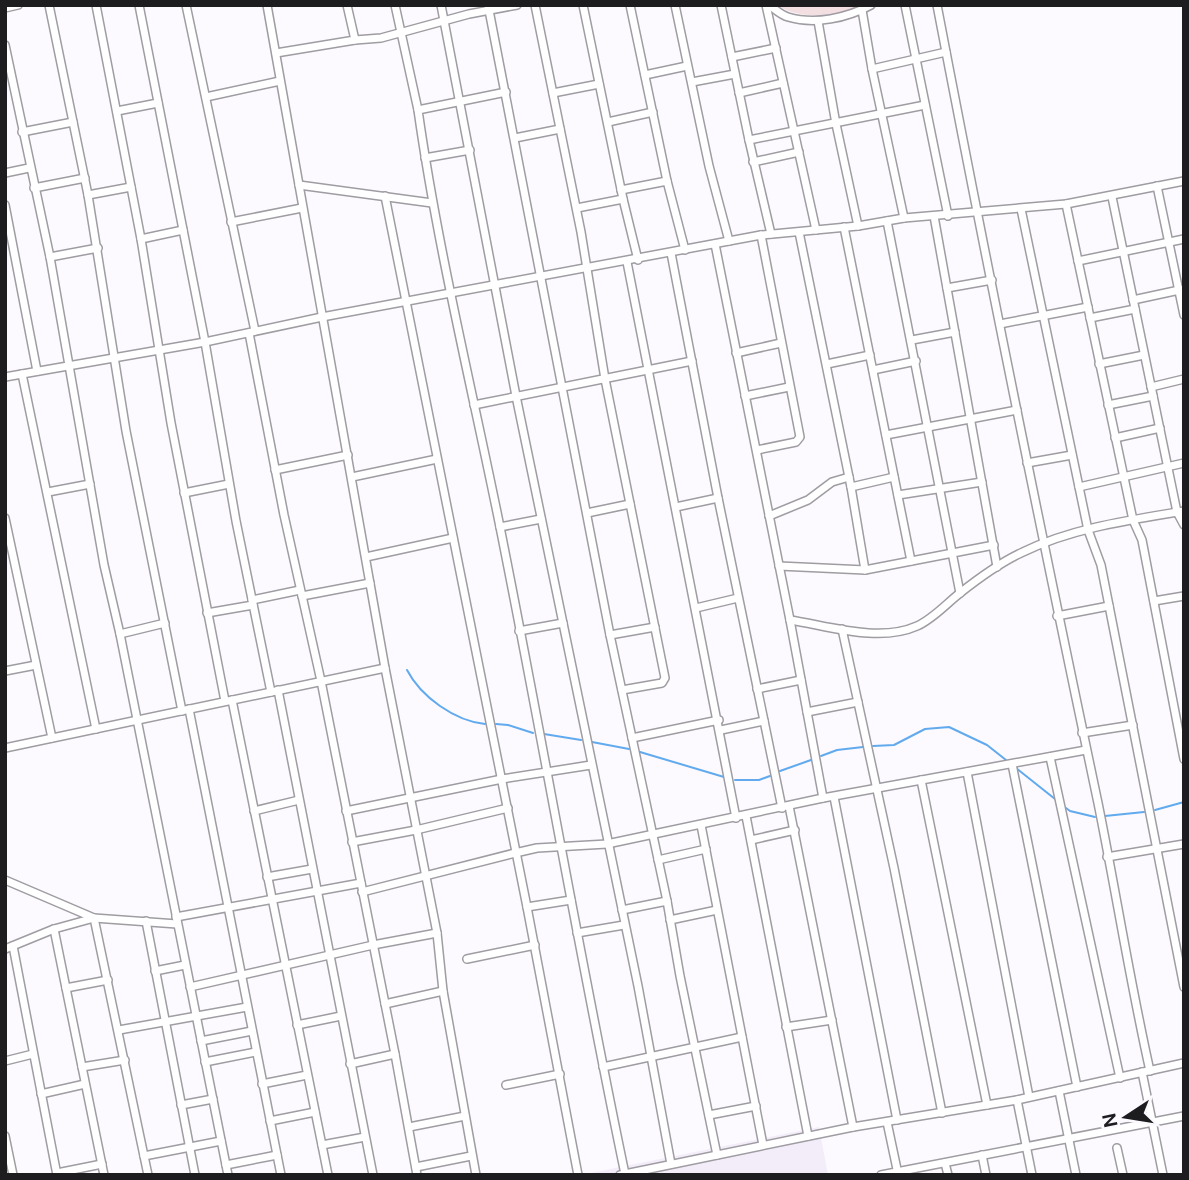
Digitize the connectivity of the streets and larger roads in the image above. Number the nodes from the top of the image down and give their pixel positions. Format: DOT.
graph roads {
  1 [pos="18,5"];
  2 [pos="49,5"];
  3 [pos="96,5"];
  4 [pos="139,5"];
  5 [pos="187,5"];
  6 [pos="267,5"];
  7 [pos="347,5"];
  8 [pos="395,5"];
  9 [pos="441,5"];
  10 [pos="517,5"];
  11 [pos="535,5"];
  12 [pos="583,5"];
  13 [pos="630,5"];
  14 [pos="675,5"];
  15 [pos="722,5"];
  16 [pos="767,5"];
  17 [pos="871,5"];
  18 [pos="905,5"];
  19 [pos="937,5"];
  20 [pos="5,8"];
  21 [pos="489,8"];
  22 [pos="862,10"];
  23 [pos="444,20"];
  24 [pos="818,21"];
  25 [pos="400,33"];
  26 [pos="355,40"];
  27 [pos="5,45"];
  28 [pos="776,48"];
  29 [pos="946,52"];
  30 [pos="276,53"];
  31 [pos="732,57"];
  32 [pos="915,60"];
  33 [pos="687,66"];
  34 [pos="872,69"];
  35 [pos="735,74"];
  36 [pos="645,75"];
  37 [pos="280,81"];
  38 [pos="692,82"];
  39 [pos="783,83"];
  40 [pos="599,84"];
  41 [pos="506,92"];
  42 [pos="553,93"];
  43 [pos="739,93"];
  44 [pos="206,97"];
  45 [pos="460,102"];
  46 [pos="158,103"];
  47 [pos="925,105"];
  48 [pos="17,106"];
  49 [pos="5,108"];
  50 [pos="418,110"];
  51 [pos="117,111"];
  52 [pos="653,113"];
  53 [pos="882,114"];
  54 [pos="73,122"];
  55 [pos="608,122"];
  56 [pos="836,124"];
  57 [pos="560,129"];
  58 [pos="22,132"];
  59 [pos="794,132"];
  60 [pos="515,138"];
  61 [pos="748,141"];
  62 [pos="470,150"];
  63 [pos="799,152"];
  64 [pos="425,158"];
  65 [pos="753,162"];
  66 [pos="29,168"];
  67 [pos="5,173"];
  68 [pos="85,178"];
  69 [pos="667,181"];
  70 [pos="1184,181"];
  71 [pos="299,185"];
  72 [pos="1157,186"];
  73 [pos="131,187"];
  74 [pos="34,188"];
  75 [pos="88,195"];
  76 [pos="385,195"];
  77 [pos="622,195"];
  78 [pos="1112,197"];
  79 [pos="432,203"];
  80 [pos="1066,204"];
  81 [pos="5,205"];
  82 [pos="302,208"];
  83 [pos="577,208"];
  84 [pos="1021,209"];
  85 [pos="979,213"];
  86 [pos="933,216"];
  87 [pos="947,216"];
  88 [pos="904,218"];
  89 [pos="887,221"];
  90 [pos="231,222"];
  91 [pos="858,226"];
  92 [pos="844,228"];
  93 [pos="183,230"];
  94 [pos="816,230"];
  95 [pos="799,232"];
  96 [pos="771,234"];
  97 [pos="761,235"];
  98 [pos="141,239"];
  99 [pos="1184,239"];
  100 [pos="9,240"];
  101 [pos="729,241"];
  102 [pos="1168,242"];
  103 [pos="715,244"];
  104 [pos="98,248"];
  105 [pos="685,250"];
  106 [pos="1123,252"];
  107 [pos="671,253"];
  108 [pos="50,257"];
  109 [pos="638,260"];
  110 [pos="1078,261"];
  111 [pos="627,262"];
  112 [pos="586,269"];
  113 [pos="541,278"];
  114 [pos="992,280"];
  115 [pos="496,285"];
  116 [pos="947,288"];
  117 [pos="1181,290"];
  118 [pos="450,294"];
  119 [pos="1133,300"];
  120 [pos="408,301"];
  121 [pos="1088,307"];
  122 [pos="1135,309"];
  123 [pos="1184,314"];
  124 [pos="1043,316"];
  125 [pos="322,317"];
  126 [pos="1090,318"];
  127 [pos="1000,324"];
  128 [pos="252,332"];
  129 [pos="954,332"];
  130 [pos="912,340"];
  131 [pos="205,342"];
  132 [pos="781,343"];
  133 [pos="159,350"];
  134 [pos="736,353"];
  135 [pos="870,355"];
  136 [pos="1144,355"];
  137 [pos="115,358"];
  138 [pos="692,360"];
  139 [pos="916,361"];
  140 [pos="827,364"];
  141 [pos="1100,364"];
  142 [pos="69,365"];
  143 [pos="649,370"];
  144 [pos="873,370"];
  145 [pos="37,371"];
  146 [pos="22,374"];
  147 [pos="5,377"];
  148 [pos="605,379"];
  149 [pos="1184,379"];
  150 [pos="562,387"];
  151 [pos="789,387"];
  152 [pos="1151,387"];
  153 [pos="516,396"];
  154 [pos="745,396"];
  155 [pos="1153,397"];
  156 [pos="474,405"];
  157 [pos="1108,405"];
  158 [pos="1017,410"];
  159 [pos="970,418"];
  160 [pos="929,426"];
  161 [pos="1160,428"];
  162 [pos="886,435"];
  163 [pos="1115,438"];
  164 [pos="757,450"];
  165 [pos="348,455"];
  166 [pos="1072,455"];
  167 [pos="437,459"];
  168 [pos="1027,463"];
  169 [pos="1184,463"];
  170 [pos="1168,467"];
  171 [pos="275,470"];
  172 [pos="352,477"];
  173 [pos="849,477"];
  174 [pos="894,477"];
  175 [pos="1124,477"];
  176 [pos="982,482"];
  177 [pos="90,484"];
  178 [pos="229,484"];
  179 [pos="851,487"];
  180 [pos="940,487"];
  181 [pos="1079,487"];
  182 [pos="48,492"];
  183 [pos="184,493"];
  184 [pos="898,495"];
  185 [pos="718,498"];
  186 [pos="630,503"];
  187 [pos="676,507"];
  188 [pos="1180,512"];
  189 [pos="587,513"];
  190 [pos="769,516"];
  191 [pos="5,518"];
  192 [pos="541,519"];
  193 [pos="1133,520"];
  194 [pos="1184,525"];
  195 [pos="500,527"];
  196 [pos="1088,530"];
  197 [pos="453,538"];
  198 [pos="1042,543"];
  199 [pos="993,545"];
  200 [pos="953,554"];
  201 [pos="366,557"];
  202 [pos="911,561"];
  203 [pos="779,566"];
  204 [pos="997,567"];
  205 [pos="865,570"];
  206 [pos="370,583"];
  207 [pos="301,593"];
  208 [pos="960,593"];
  209 [pos="1184,596"];
  210 [pos="738,598"];
  211 [pos="1154,601"];
  212 [pos="253,602"];
  213 [pos="1109,606"];
  214 [pos="696,608"];
  215 [pos="207,613"];
  216 [pos="1057,616"];
  217 [pos="790,620"];
  218 [pos="165,623"];
  219 [pos="563,623"];
  220 [pos="655,626"];
  221 [pos="842,629"];
  222 [pos="519,631"];
  223 [pos="120,634"];
  224 [pos="610,635"];
  225 [pos="36,664"];
  226 [pos="385,668"];
  227 [pos="5,671"];
  228 [pos="801,680"];
  229 [pos="321,681"];
  230 [pos="757,689"];
  231 [pos="622,690"];
  232 [pos="274,691"];
  233 [pos="229,701"];
  234 [pos="858,702"];
  235 [pos="185,710"];
  236 [pos="807,712"];
  237 [pos="1180,714"];
  238 [pos="136,720"];
  239 [pos="719,720"];
  240 [pos="764,721"];
  241 [pos="1133,725"];
  242 [pos="96,729"];
  243 [pos="721,730"];
  244 [pos="1082,733"];
  245 [pos="51,738"];
  246 [pos="632,738"];
  247 [pos="6,745"];
  248 [pos="1086,750"];
  249 [pos="1051,757"];
  250 [pos="1184,759"];
  251 [pos="1012,764"];
  252 [pos="591,765"];
  253 [pos="967,772"];
  254 [pos="546,773"];
  255 [pos="502,779"];
  256 [pos="921,780"];
  257 [pos="877,788"];
  258 [pos="834,797"];
  259 [pos="411,799"];
  260 [pos="823,799"];
  261 [pos="299,800"];
  262 [pos="786,807"];
  263 [pos="508,808"];
  264 [pos="254,811"];
  265 [pos="346,811"];
  266 [pos="746,816"];
  267 [pos="736,818"];
  268 [pos="701,825"];
  269 [pos="416,830"];
  270 [pos="794,830"];
  271 [pos="652,834"];
  272 [pos="751,840"];
  273 [pos="352,842"];
  274 [pos="607,844"];
  275 [pos="1184,844"];
  276 [pos="560,847"];
  277 [pos="706,849"];
  278 [pos="1157,849"];
  279 [pos="515,852"];
  280 [pos="1107,857"];
  281 [pos="658,860"];
  282 [pos="312,869"];
  283 [pos="267,877"];
  284 [pos="425,877"];
  285 [pos="5,880"];
  286 [pos="362,888"];
  287 [pos="317,892"];
  288 [pos="272,900"];
  289 [pos="571,900"];
  290 [pos="667,901"];
  291 [pos="228,907"];
  292 [pos="527,907"];
  293 [pos="622,910"];
  294 [pos="717,910"];
  295 [pos="94,918"];
  296 [pos="670,920"];
  297 [pos="146,921"];
  298 [pos="176,921"];
  299 [pos="624,925"];
  300 [pos="54,929"];
  301 [pos="437,933"];
  302 [pos="578,933"];
  303 [pos="373,945"];
  304 [pos="535,945"];
  305 [pos="9,948"];
  306 [pos="329,955"];
  307 [pos="1181,958"];
  308 [pos="467,959"];
  309 [pos="185,965"];
  310 [pos="285,965"];
  311 [pos="155,971"];
  312 [pos="241,975"];
  313 [pos="108,980"];
  314 [pos="190,987"];
  315 [pos="1184,987"];
  316 [pos="66,989"];
  317 [pos="443,991"];
  318 [pos="385,1004"];
  319 [pos="247,1007"];
  320 [pos="195,1016"];
  321 [pos="341,1016"];
  322 [pos="832,1020"];
  323 [pos="164,1021"];
  324 [pos="297,1025"];
  325 [pos="786,1027"];
  326 [pos="119,1030"];
  327 [pos="252,1031"];
  328 [pos="742,1037"];
  329 [pos="201,1041"];
  330 [pos="695,1049"];
  331 [pos="256,1052"];
  332 [pos="33,1054"];
  333 [pos="396,1055"];
  334 [pos="650,1058"];
  335 [pos="5,1060"];
  336 [pos="125,1060"];
  337 [pos="205,1062"];
  338 [pos="1184,1063"];
  339 [pos="350,1064"];
  340 [pos="82,1067"];
  341 [pos="603,1068"];
  342 [pos="1146,1072"];
  343 [pos="560,1074"];
  344 [pos="307,1075"];
  345 [pos="1120,1078"];
  346 [pos="85,1084"];
  347 [pos="262,1084"];
  348 [pos="506,1085"];
  349 [pos="1077,1087"];
  350 [pos="1059,1091"];
  351 [pos="41,1094"];
  352 [pos="1029,1097"];
  353 [pos="213,1099"];
  354 [pos="1017,1100"];
  355 [pos="181,1105"];
  356 [pos="987,1105"];
  357 [pos="756,1106"];
  358 [pos="315,1112"];
  359 [pos="942,1112"];
  360 [pos="709,1115"];
  361 [pos="465,1116"];
  362 [pos="1184,1116"];
  363 [pos="897,1120"];
  364 [pos="270,1121"];
  365 [pos="887,1122"];
  366 [pos="1153,1122"];
  367 [pos="409,1127"];
  368 [pos="853,1127"];
  369 [pos="5,1136"];
  370 [pos="808,1136"];
  371 [pos="365,1138"];
  372 [pos="1069,1139"];
  373 [pos="221,1141"];
  374 [pos="322,1145"];
  375 [pos="763,1145"];
  376 [pos="1026,1147"];
  377 [pos="189,1148"];
  378 [pos="1117,1148"];
  379 [pos="277,1155"];
  380 [pos="717,1155"];
  381 [pos="144,1156"];
  382 [pos="471,1156"];
  383 [pos="982,1156"];
  384 [pos="945,1163"];
  385 [pos="102,1164"];
  386 [pos="671,1164"];
  387 [pos="226,1166"];
  388 [pos="417,1171"];
  389 [pos="898,1173"];
  390 [pos="57,1174"];
  391 [pos="623,1174"];
  392 [pos="13,1175"];
  393 [pos="104,1175"];
  394 [pos="148,1175"];
  395 [pos="195,1175"];
  396 [pos="228,1175"];
  397 [pos="281,1175"];
  398 [pos="328,1175"];
  399 [pos="373,1175"];
  400 [pos="476,1175"];
  401 [pos="578,1175"];
  402 [pos="881,1175"];
  403 [pos="948,1175"];
  404 [pos="986,1175"];
  405 [pos="1032,1175"];
  406 [pos="1076,1175"];
  407 [pos="1123,1175"];
  408 [pos="1163,1175"];
  1 -- 20 [label="street"];
  2 -- 54 [label="street"];
  3 -- 51 [label="street"];
  4 -- 46 [label="street"];
  5 -- 44 [label="street"];
  6 -- 30 [label="street"];
  7 -- 26 [label="street"];
  8 -- 25 [label="street"];
  9 -- 23 [label="street"];
  10 -- 21 [label="street"];
  11 -- 42 [label="street"];
  12 -- 40 [label="street"];
  13 -- 36 [label="street"];
  14 -- 33 [label="street"];
  15 -- 31 [label="street"];
  16 -- 24 [label="street"];
  16 -- 28 [label="street"];
  17 -- 22 [label="street"];
  18 -- 32 [label="street"];
  19 -- 29 [label="street"];
  21 -- 23 [label="street"];
  21 -- 41 [label="street"];
  22 -- 24 [label="street"];
  22 -- 34 [label="street"];
  23 -- 25 [label="street"];
  23 -- 45 [label="street"];
  24 -- 56 [label="street"];
  25 -- 26 [label="street"];
  25 -- 50 [label="street"];
  26 -- 30 [label="street"];
  27 -- 48 [label="street"];
  28 -- 31 [label="street"];
  28 -- 39 [label="street"];
  29 -- 32 [label="street"];
  29 -- 85 [label="street"];
  30 -- 37 [label="street"];
  31 -- 35 [label="street"];
  32 -- 34 [label="street"];
  32 -- 47 [label="street"];
  33 -- 36 [label="street"];
  33 -- 38 [label="street"];
  34 -- 53 [label="street"];
  35 -- 38 [label="street"];
  35 -- 43 [label="street"];
  36 -- 52 [label="street"];
  37 -- 44 [label="street"];
  37 -- 71 [label="street"];
  38 -- 101 [label="street"];
  39 -- 43 [label="street"];
  39 -- 59 [label="street"];
  40 -- 42 [label="street"];
  40 -- 55 [label="street"];
  41 -- 45 [label="street"];
  41 -- 60 [label="street"];
  42 -- 57 [label="street"];
  43 -- 61 [label="street"];
  44 -- 90 [label="street"];
  45 -- 50 [label="street"];
  45 -- 62 [label="street"];
  46 -- 51 [label="street"];
  46 -- 93 [label="street"];
  47 -- 53 [label="street"];
  47 -- 87 [label="street"];
  48 -- 49 [label="street"];
  48 -- 58 [label="street"];
  50 -- 64 [label="street"];
  51 -- 73 [label="street"];
  52 -- 55 [label="street"];
  52 -- 69 [label="street"];
  53 -- 56 [label="street"];
  53 -- 88 [label="street"];
  54 -- 58 [label="street"];
  54 -- 68 [label="street"];
  55 -- 77 [label="street"];
  56 -- 59 [label="street"];
  56 -- 91 [label="street"];
  57 -- 60 [label="street"];
  57 -- 83 [label="street"];
  58 -- 66 [label="street"];
  59 -- 61 [label="street"];
  59 -- 63 [label="street"];
  60 -- 113 [label="street"];
  61 -- 65 [label="street"];
  62 -- 64 [label="street"];
  62 -- 115 [label="street"];
  63 -- 65 [label="street"];
  63 -- 94 [label="street"];
  64 -- 79 [label="street"];
  65 -- 96 [label="street"];
  66 -- 67 [label="street"];
  66 -- 74 [label="street"];
  68 -- 74 [label="street"];
  68 -- 75 [label="street"];
  69 -- 77 [label="street"];
  69 -- 105 [label="street"];
  70 -- 72 [label="street"];
  71 -- 76 [label="street"];
  71 -- 82 [label="street"];
  72 -- 78 [label="street"];
  72 -- 102 [label="street"];
  73 -- 75 [label="street"];
  73 -- 98 [label="street"];
  74 -- 108 [label="street"];
  75 -- 104 [label="street"];
  76 -- 79 [label="street"];
  76 -- 120 [label="street"];
  77 -- 83 [label="street"];
  77 -- 109 [label="street"];
  78 -- 80 [label="street"];
  78 -- 106 [label="street"];
  79 -- 118 [label="street"];
  80 -- 84 [label="street"];
  80 -- 110 [label="street"];
  81 -- 100 [label="street"];
  82 -- 90 [label="street"];
  82 -- 125 [label="street"];
  83 -- 112 [label="street"];
  84 -- 85 [label="street"];
  84 -- 124 [label="street"];
  85 -- 87 [label="street"];
  85 -- 114 [label="street"];
  86 -- 87 [label="street"];
  86 -- 88 [label="street"];
  86 -- 116 [label="street"];
  88 -- 89 [label="street"];
  89 -- 91 [label="street"];
  89 -- 130 [label="street"];
  90 -- 128 [label="street"];
  91 -- 92 [label="street"];
  92 -- 94 [label="street"];
  92 -- 135 [label="street"];
  93 -- 98 [label="street"];
  93 -- 131 [label="street"];
  94 -- 95 [label="street"];
  95 -- 96 [label="street"];
  95 -- 140 [label="street"];
  96 -- 97 [label="street"];
  97 -- 101 [label="street"];
  97 -- 132 [label="street"];
  98 -- 133 [label="street"];
  99 -- 102 [label="street"];
  100 -- 145 [label="street"];
  101 -- 103 [label="street"];
  102 -- 106 [label="street"];
  102 -- 117 [label="street"];
  103 -- 105 [label="street"];
  103 -- 134 [label="street"];
  104 -- 108 [label="street"];
  104 -- 137 [label="street"];
  105 -- 107 [label="street"];
  106 -- 110 [label="street"];
  106 -- 119 [label="street"];
  107 -- 109 [label="street"];
  107 -- 138 [label="street"];
  108 -- 142 [label="street"];
  109 -- 111 [label="street"];
  110 -- 121 [label="street"];
  111 -- 112 [label="street"];
  111 -- 143 [label="street"];
  112 -- 113 [label="street"];
  112 -- 148 [label="street"];
  113 -- 115 [label="street"];
  113 -- 150 [label="street"];
  114 -- 116 [label="street"];
  114 -- 127 [label="street"];
  115 -- 118 [label="street"];
  115 -- 153 [label="street"];
  116 -- 129 [label="street"];
  117 -- 119 [label="street"];
  117 -- 123 [label="street"];
  118 -- 120 [label="street"];
  118 -- 156 [label="street"];
  119 -- 122 [label="street"];
  120 -- 125 [label="street"];
  120 -- 167 [label="street"];
  121 -- 124 [label="street"];
  121 -- 126 [label="street"];
  122 -- 126 [label="street"];
  122 -- 136 [label="street"];
  124 -- 127 [label="street"];
  124 -- 166 [label="street"];
  125 -- 128 [label="street"];
  125 -- 165 [label="street"];
  126 -- 141 [label="street"];
  127 -- 158 [label="street"];
  128 -- 131 [label="street"];
  128 -- 171 [label="street"];
  129 -- 130 [label="street"];
  129 -- 159 [label="street"];
  130 -- 139 [label="street"];
  131 -- 133 [label="street"];
  131 -- 178 [label="street"];
  132 -- 134 [label="street"];
  132 -- 151 [label="street"];
  133 -- 137 [label="street"];
  133 -- 183 [label="street"];
  134 -- 154 [label="street"];
  135 -- 140 [label="street"];
  135 -- 144 [label="street"];
  136 -- 141 [label="street"];
  136 -- 152 [label="street"];
  137 -- 142 [label="street"];
  137 -- 218 [label="street"];
  138 -- 143 [label="street"];
  138 -- 185 [label="street"];
  139 -- 144 [label="street"];
  139 -- 160 [label="street"];
  140 -- 173 [label="street"];
  141 -- 157 [label="street"];
  142 -- 145 [label="street"];
  142 -- 177 [label="street"];
  143 -- 148 [label="street"];
  143 -- 187 [label="street"];
  144 -- 162 [label="street"];
  145 -- 146 [label="street"];
  146 -- 147 [label="street"];
  146 -- 182 [label="street"];
  148 -- 150 [label="street"];
  148 -- 186 [label="street"];
  149 -- 152 [label="street"];
  150 -- 153 [label="street"];
  150 -- 189 [label="street"];
  151 -- 154 [label="street"];
  151 -- 164 [label="street"];
  152 -- 155 [label="street"];
  153 -- 156 [label="street"];
  153 -- 192 [label="street"];
  154 -- 164 [label="street"];
  155 -- 157 [label="street"];
  155 -- 161 [label="street"];
  156 -- 195 [label="street"];
  157 -- 163 [label="street"];
  158 -- 159 [label="street"];
  158 -- 168 [label="street"];
  159 -- 160 [label="street"];
  159 -- 176 [label="street"];
  160 -- 162 [label="street"];
  160 -- 180 [label="street"];
  161 -- 163 [label="street"];
  161 -- 170 [label="street"];
  162 -- 174 [label="street"];
  163 -- 175 [label="street"];
  164 -- 190 [label="street"];
  165 -- 171 [label="street"];
  165 -- 172 [label="street"];
  166 -- 168 [label="street"];
  166 -- 181 [label="street"];
  167 -- 172 [label="street"];
  167 -- 197 [label="street"];
  168 -- 198 [label="street"];
  169 -- 170 [label="street"];
  170 -- 175 [label="street"];
  170 -- 188 [label="street"];
  171 -- 207 [label="street"];
  172 -- 201 [label="street"];
  173 -- 179 [label="street"];
  173 -- 190 [label="street"];
  174 -- 179 [label="street"];
  174 -- 184 [label="street"];
  175 -- 181 [label="street"];
  175 -- 193 [label="street"];
  176 -- 180 [label="street"];
  176 -- 199 [label="street"];
  177 -- 182 [label="street"];
  177 -- 223 [label="street"];
  178 -- 183 [label="street"];
  178 -- 212 [label="street"];
  179 -- 205 [label="street"];
  180 -- 184 [label="street"];
  180 -- 200 [label="street"];
  181 -- 196 [label="street"];
  182 -- 242 [label="street"];
  183 -- 215 [label="street"];
  184 -- 202 [label="street"];
  185 -- 187 [label="street"];
  185 -- 210 [label="street"];
  186 -- 189 [label="street"];
  186 -- 220 [label="street"];
  187 -- 214 [label="street"];
  188 -- 193 [label="street"];
  188 -- 194 [label="street"];
  189 -- 224 [label="street"];
  190 -- 203 [label="street"];
  191 -- 225 [label="street"];
  192 -- 195 [label="street"];
  192 -- 219 [label="street"];
  193 -- 196 [label="street"];
  193 -- 211 [label="street"];
  195 -- 222 [label="street"];
  196 -- 198 [label="street"];
  196 -- 213 [label="street"];
  197 -- 201 [label="street"];
  197 -- 255 [label="street"];
  198 -- 204 [label="street"];
  198 -- 216 [label="street"];
  199 -- 200 [label="street"];
  199 -- 204 [label="street"];
  200 -- 202 [label="street"];
  200 -- 208 [label="street"];
  201 -- 206 [label="street"];
  202 -- 205 [label="street"];
  203 -- 205 [label="street"];
  203 -- 217 [label="street"];
  204 -- 208 [label="street"];
  206 -- 207 [label="street"];
  206 -- 226 [label="street"];
  207 -- 212 [label="street"];
  207 -- 229 [label="street"];
  208 -- 221 [label="street"];
  209 -- 211 [label="street"];
  210 -- 214 [label="street"];
  210 -- 230 [label="street"];
  211 -- 237 [label="street"];
  212 -- 215 [label="street"];
  212 -- 232 [label="street"];
  213 -- 216 [label="street"];
  213 -- 241 [label="street"];
  214 -- 239 [label="street"];
  215 -- 233 [label="street"];
  216 -- 244 [label="street"];
  217 -- 221 [label="street"];
  217 -- 228 [label="street"];
  218 -- 223 [label="street"];
  218 -- 235 [label="street"];
  219 -- 222 [label="street"];
  219 -- 252 [label="street"];
  220 -- 224 [label="street"];
  220 -- 231 [label="street"];
  221 -- 234 [label="street"];
  222 -- 254 [label="street"];
  223 -- 238 [label="street"];
  224 -- 231 [label="street"];
  225 -- 227 [label="street"];
  225 -- 245 [label="street"];
  226 -- 229 [label="street"];
  226 -- 259 [label="street"];
  228 -- 230 [label="street"];
  228 -- 236 [label="street"];
  229 -- 232 [label="street"];
  229 -- 265 [label="street"];
  230 -- 240 [label="street"];
  231 -- 246 [label="street"];
  232 -- 233 [label="street"];
  232 -- 261 [label="street"];
  233 -- 235 [label="street"];
  233 -- 264 [label="street"];
  234 -- 236 [label="street"];
  234 -- 257 [label="street"];
  235 -- 238 [label="street"];
  235 -- 291 [label="street"];
  236 -- 260 [label="street"];
  237 -- 250 [label="street"];
  238 -- 242 [label="street"];
  238 -- 298 [label="street"];
  239 -- 243 [label="street"];
  239 -- 246 [label="street"];
  240 -- 243 [label="street"];
  240 -- 262 [label="street"];
  241 -- 244 [label="street"];
  241 -- 278 [label="street"];
  242 -- 245 [label="street"];
  243 -- 267 [label="street"];
  244 -- 248 [label="street"];
  245 -- 247 [label="street"];
  246 -- 271 [label="street"];
  248 -- 249 [label="street"];
  248 -- 280 [label="street"];
  249 -- 251 [label="street"];
  249 -- 345 [label="street"];
  251 -- 253 [label="street"];
  251 -- 349 [label="street"];
  252 -- 254 [label="street"];
  252 -- 274 [label="street"];
  253 -- 256 [label="street"];
  253 -- 352 [label="street"];
  254 -- 255 [label="street"];
  254 -- 276 [label="street"];
  255 -- 259 [label="street"];
  255 -- 263 [label="street"];
  256 -- 257 [label="street"];
  256 -- 356 [label="street"];
  257 -- 258 [label="street"];
  257 -- 359 [label="street"];
  258 -- 260 [label="street"];
  258 -- 363 [label="street"];
  259 -- 265 [label="street"];
  259 -- 269 [label="street"];
  260 -- 262 [label="street"];
  261 -- 264 [label="street"];
  261 -- 282 [label="street"];
  262 -- 266 [label="street"];
  262 -- 270 [label="street"];
  263 -- 269 [label="street"];
  263 -- 279 [label="street"];
  264 -- 283 [label="street"];
  265 -- 273 [label="street"];
  266 -- 267 [label="street"];
  266 -- 272 [label="street"];
  267 -- 268 [label="street"];
  268 -- 271 [label="street"];
  268 -- 277 [label="street"];
  269 -- 273 [label="street"];
  269 -- 284 [label="street"];
  270 -- 272 [label="street"];
  270 -- 322 [label="street"];
  271 -- 274 [label="street"];
  271 -- 281 [label="street"];
  272 -- 325 [label="street"];
  273 -- 286 [label="street"];
  274 -- 276 [label="street"];
  274 -- 293 [label="street"];
  275 -- 278 [label="street"];
  276 -- 279 [label="street"];
  276 -- 289 [label="street"];
  277 -- 281 [label="street"];
  277 -- 294 [label="street"];
  278 -- 280 [label="street"];
  278 -- 307 [label="street"];
  279 -- 284 [label="street"];
  279 -- 292 [label="street"];
  280 -- 342 [label="street"];
  281 -- 290 [label="street"];
  282 -- 283 [label="street"];
  282 -- 287 [label="street"];
  283 -- 288 [label="street"];
  284 -- 286 [label="street"];
  284 -- 301 [label="street"];
  285 -- 295 [label="street"];
  286 -- 287 [label="street"];
  286 -- 303 [label="street"];
  287 -- 288 [label="street"];
  287 -- 306 [label="street"];
  288 -- 291 [label="street"];
  288 -- 310 [label="street"];
  289 -- 292 [label="street"];
  289 -- 302 [label="street"];
  290 -- 293 [label="street"];
  290 -- 296 [label="street"];
  291 -- 298 [label="street"];
  291 -- 312 [label="street"];
  292 -- 304 [label="street"];
  293 -- 299 [label="street"];
  294 -- 296 [label="street"];
  294 -- 328 [label="street"];
  295 -- 297 [label="street"];
  295 -- 300 [label="street"];
  295 -- 313 [label="street"];
  296 -- 330 [label="street"];
  297 -- 298 [label="street"];
  297 -- 311 [label="street"];
  298 -- 309 [label="street"];
  299 -- 302 [label="street"];
  299 -- 334 [label="street"];
  300 -- 305 [label="street"];
  300 -- 316 [label="street"];
  301 -- 303 [label="street"];
  301 -- 317 [label="street"];
  302 -- 341 [label="street"];
  303 -- 306 [label="street"];
  303 -- 318 [label="street"];
  304 -- 308 [label="street"];
  304 -- 343 [label="street"];
  305 -- 332 [label="street"];
  306 -- 310 [label="street"];
  306 -- 321 [label="street"];
  307 -- 315 [label="street"];
  309 -- 311 [label="street"];
  309 -- 314 [label="street"];
  310 -- 312 [label="street"];
  310 -- 324 [label="street"];
  311 -- 323 [label="street"];
  312 -- 314 [label="street"];
  312 -- 319 [label="street"];
  313 -- 316 [label="street"];
  313 -- 326 [label="street"];
  314 -- 320 [label="street"];
  316 -- 340 [label="street"];
  317 -- 318 [label="street"];
  317 -- 361 [label="street"];
  318 -- 333 [label="street"];
  319 -- 320 [label="street"];
  319 -- 327 [label="street"];
  320 -- 323 [label="street"];
  320 -- 329 [label="street"];
  321 -- 324 [label="street"];
  321 -- 339 [label="street"];
  322 -- 325 [label="street"];
  322 -- 368 [label="street"];
  323 -- 326 [label="street"];
  323 -- 355 [label="street"];
  324 -- 344 [label="street"];
  325 -- 370 [label="street"];
  326 -- 336 [label="street"];
  327 -- 329 [label="street"];
  327 -- 331 [label="street"];
  328 -- 330 [label="street"];
  328 -- 357 [label="street"];
  329 -- 337 [label="street"];
  330 -- 334 [label="street"];
  330 -- 360 [label="street"];
  331 -- 337 [label="street"];
  331 -- 347 [label="street"];
  332 -- 335 [label="street"];
  332 -- 351 [label="street"];
  333 -- 339 [label="street"];
  333 -- 367 [label="street"];
  334 -- 341 [label="street"];
  334 -- 386 [label="street"];
  336 -- 340 [label="street"];
  336 -- 381 [label="street"];
  337 -- 353 [label="street"];
  338 -- 342 [label="street"];
  339 -- 371 [label="street"];
  340 -- 346 [label="street"];
  341 -- 391 [label="street"];
  342 -- 345 [label="street"];
  342 -- 366 [label="street"];
  343 -- 348 [label="street"];
  343 -- 401 [label="street"];
  344 -- 347 [label="street"];
  344 -- 358 [label="street"];
  345 -- 349 [label="street"];
  346 -- 351 [label="street"];
  346 -- 385 [label="street"];
  347 -- 364 [label="street"];
  349 -- 350 [label="street"];
  350 -- 352 [label="street"];
  350 -- 372 [label="street"];
  351 -- 390 [label="street"];
  352 -- 354 [label="street"];
  353 -- 355 [label="street"];
  353 -- 373 [label="street"];
  354 -- 356 [label="street"];
  354 -- 376 [label="street"];
  355 -- 377 [label="street"];
  356 -- 359 [label="street"];
  357 -- 360 [label="street"];
  357 -- 375 [label="street"];
  358 -- 364 [label="street"];
  358 -- 374 [label="street"];
  359 -- 363 [label="street"];
  360 -- 380 [label="street"];
  361 -- 367 [label="street"];
  361 -- 382 [label="street"];
  362 -- 366 [label="street"];
  363 -- 365 [label="street"];
  364 -- 379 [label="street"];
  365 -- 368 [label="street"];
  365 -- 389 [label="street"];
  366 -- 372 [label="street"];
  366 -- 408 [label="street"];
  367 -- 388 [label="street"];
  368 -- 370 [label="street"];
  369 -- 392 [label="street"];
  370 -- 375 [label="street"];
  371 -- 374 [label="street"];
  371 -- 399 [label="street"];
  372 -- 376 [label="street"];
  372 -- 406 [label="street"];
  373 -- 377 [label="street"];
  373 -- 387 [label="street"];
  374 -- 398 [label="street"];
  375 -- 380 [label="street"];
  376 -- 383 [label="street"];
  376 -- 405 [label="street"];
  377 -- 381 [label="street"];
  377 -- 395 [label="street"];
  378 -- 407 [label="street"];
  379 -- 387 [label="street"];
  379 -- 397 [label="street"];
  380 -- 386 [label="street"];
  381 -- 394 [label="street"];
  382 -- 388 [label="street"];
  382 -- 400 [label="street"];
  383 -- 384 [label="street"];
  383 -- 404 [label="street"];
  384 -- 389 [label="street"];
  384 -- 403 [label="street"];
  385 -- 390 [label="street"];
  385 -- 393 [label="street"];
  386 -- 391 [label="street"];
  387 -- 396 [label="street"];
  389 -- 402 [label="street"];
}
